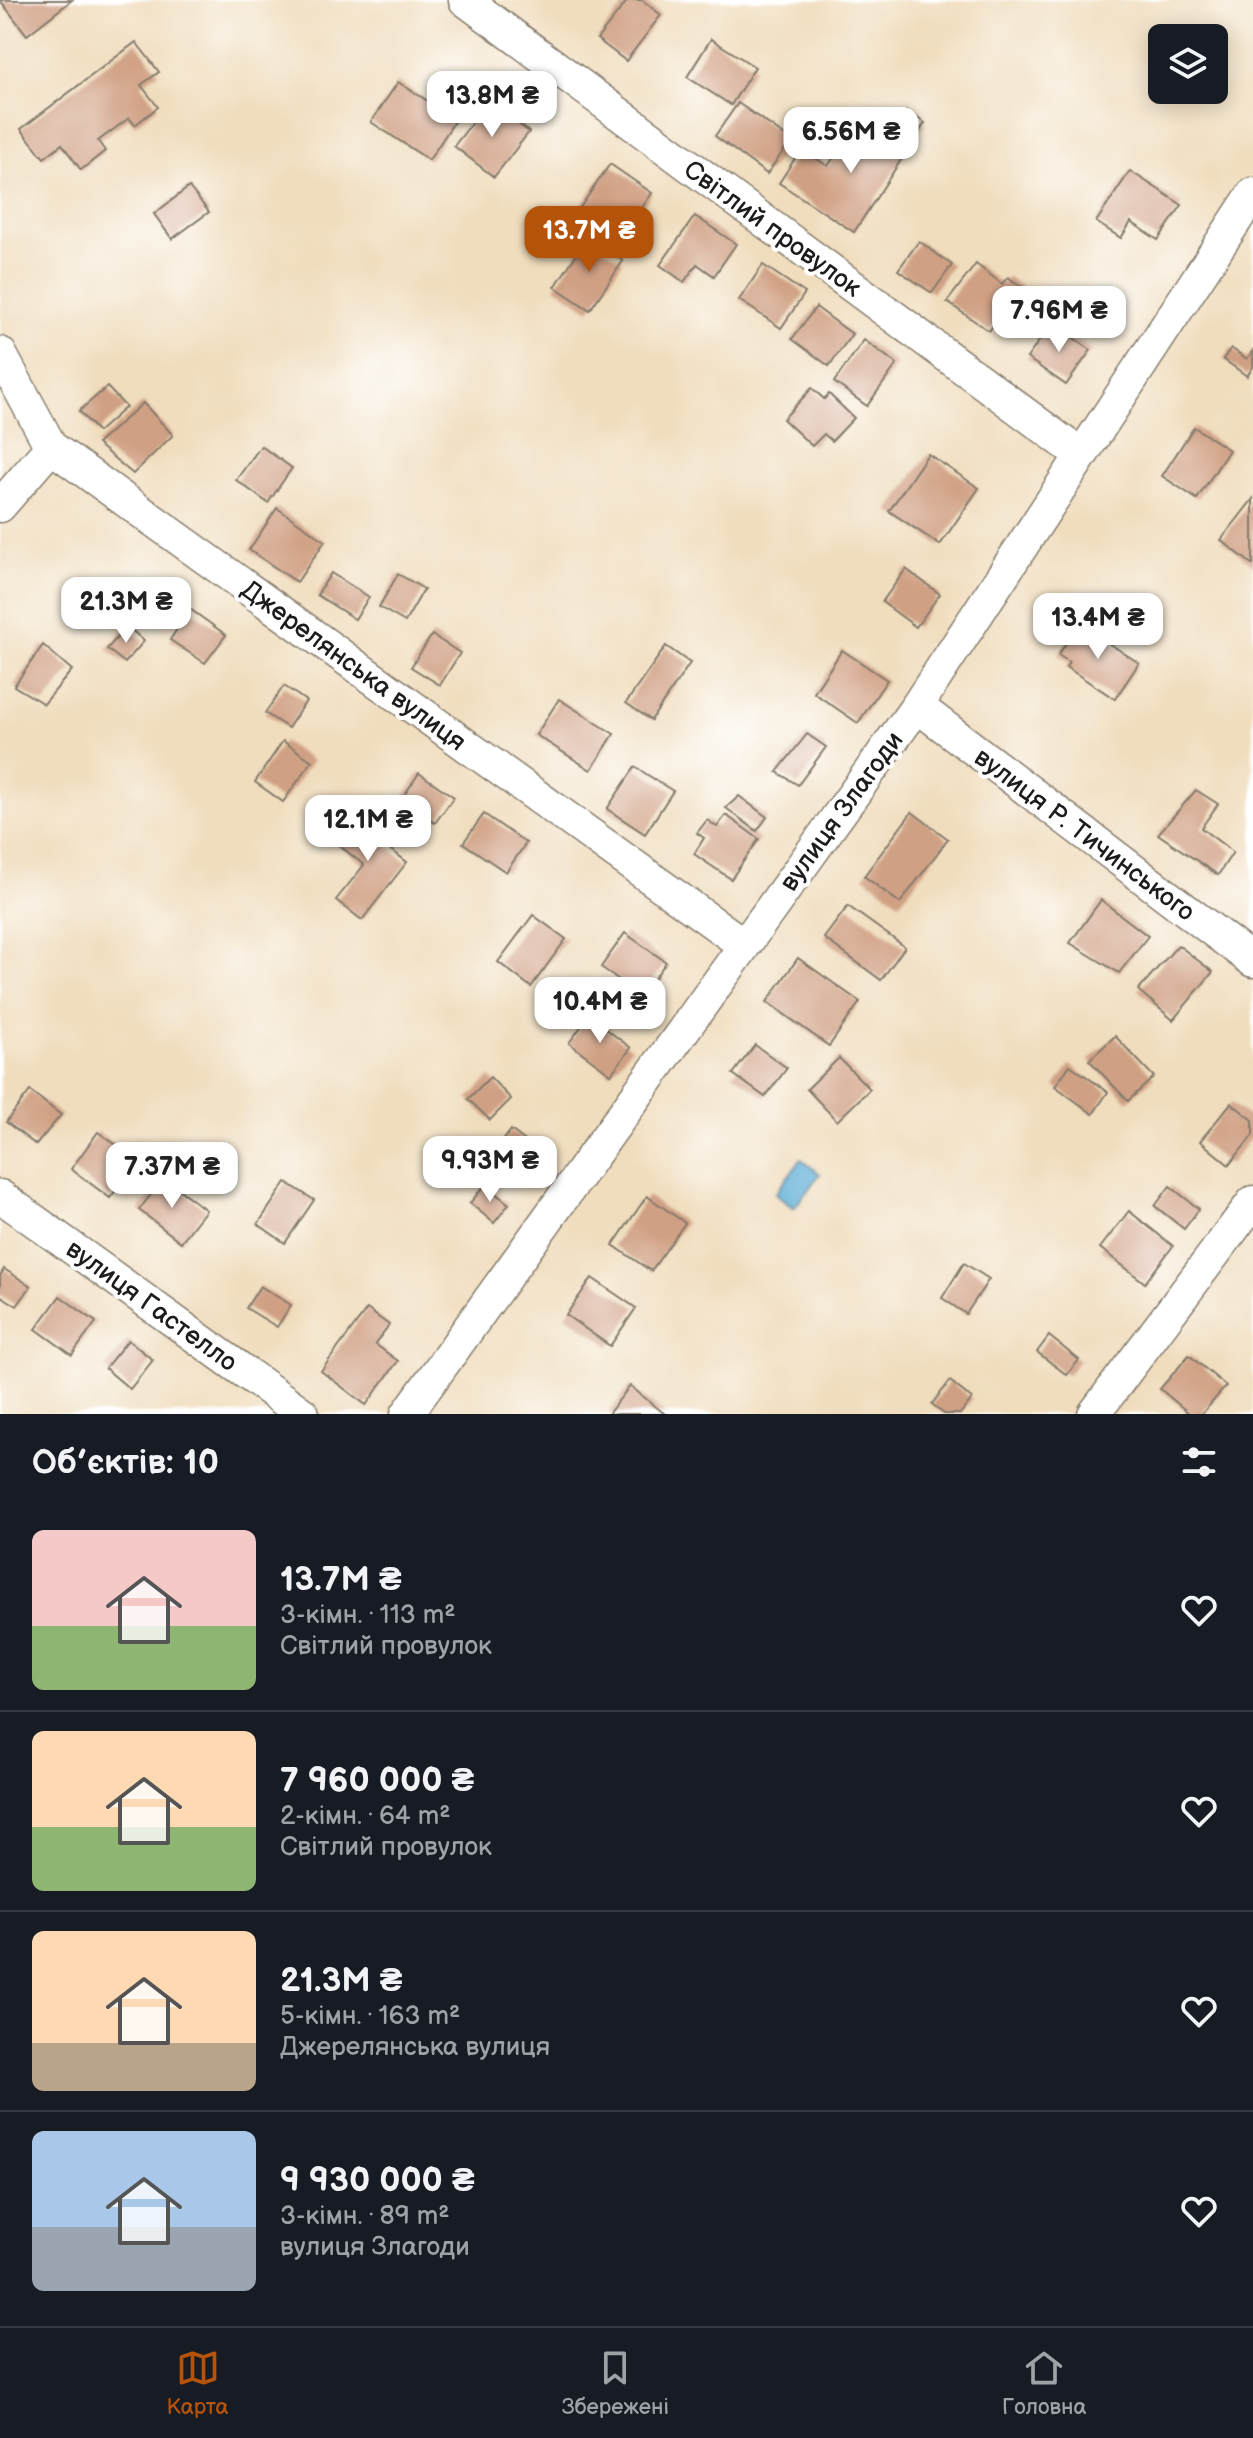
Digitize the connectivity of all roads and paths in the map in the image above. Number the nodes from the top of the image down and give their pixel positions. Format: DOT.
graph roads {
  1 [pos="465,0"];
  2 [pos="1253,194"];
  3 [pos="0,353"];
  4 [pos="51,447"];
  5 [pos="1081,455"];
  6 [pos="0,506"];
  7 [pos="917,706"];
  8 [pos="744,945"];
  9 [pos="1253,961"];
  10 [pos="0,1196"];
  11 [pos="1253,1202"];
  12 [pos="303,1414"];
  13 [pos="407,1414"];
  14 [pos="1094,1414"];
  1 -- 5 [label="street, Світлий провулок"];
  2 -- 5 [label="street, вулиця Злагоди"];
  3 -- 4 [label="street, Джерелянська вулиця"];
  4 -- 6 [label="street"];
  4 -- 8 [label="street, Джерелянська вулиця"];
  5 -- 7 [label="street, вулиця Злагоди"];
  7 -- 8 [label="street, вулиця Злагоди"];
  7 -- 9 [label="street, вулиця Р. Тичинського"];
  8 -- 13 [label="street, вулиця Злагоди"];
  10 -- 12 [label="street, вулиця Гастелло"];
  11 -- 14 [label="street"];
}
